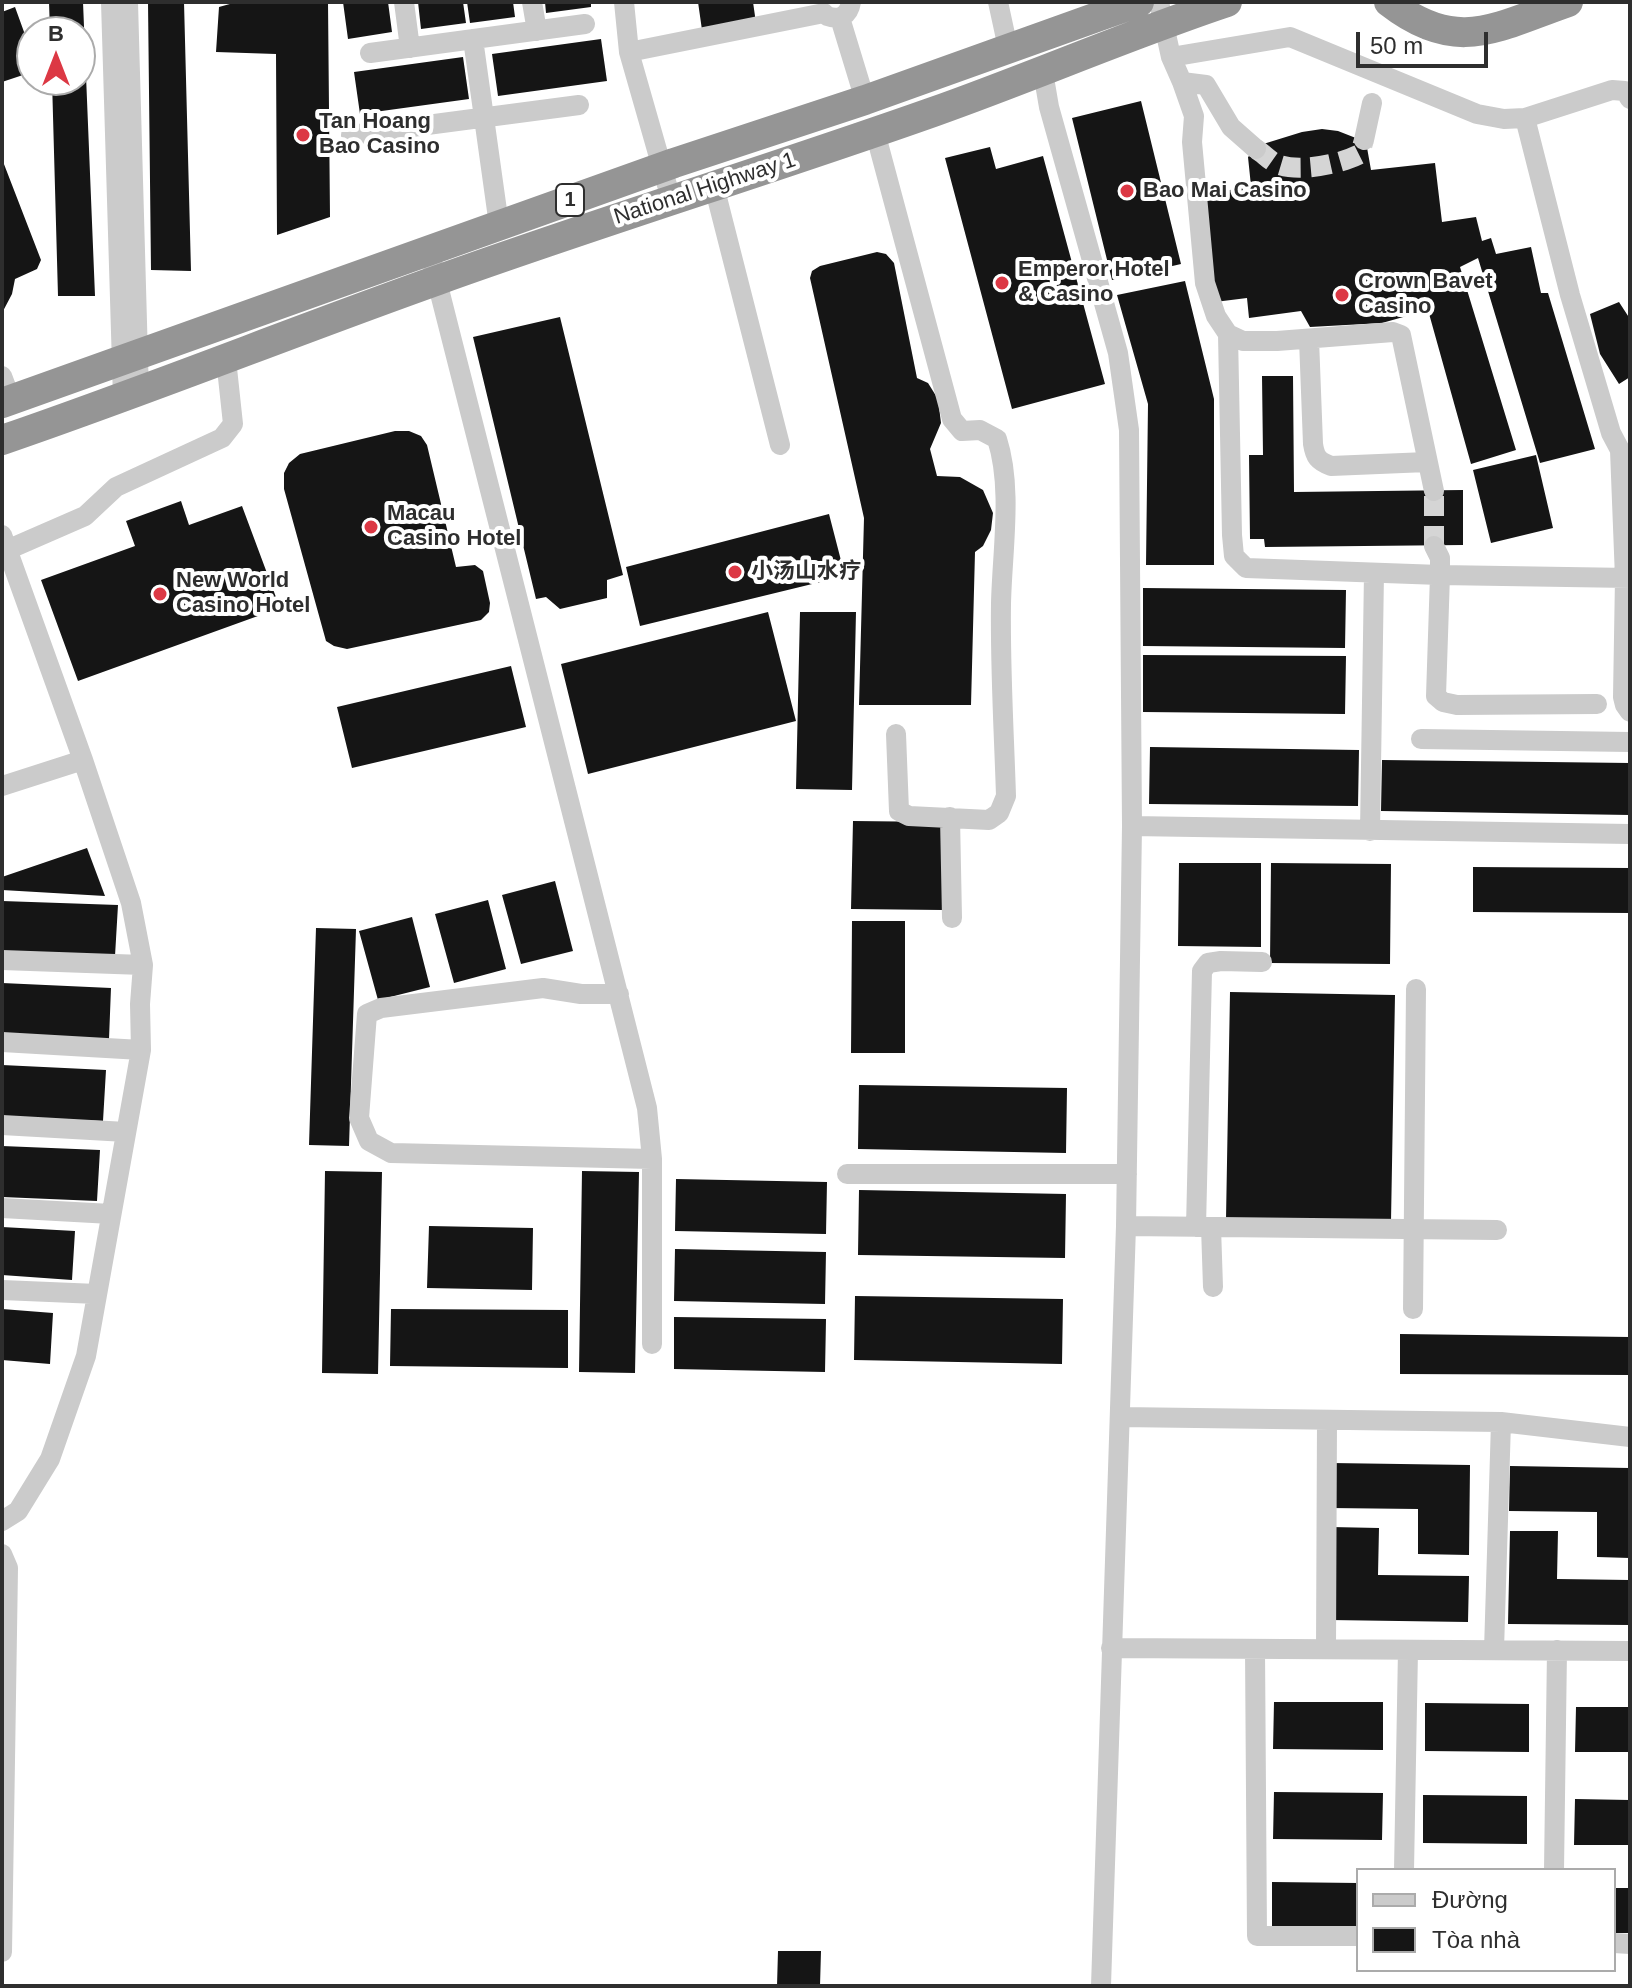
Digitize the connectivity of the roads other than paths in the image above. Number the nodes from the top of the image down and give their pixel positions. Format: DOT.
graph roads {
  1 [pos="111,2"];
  2 [pos="128,2"];
  3 [pos="404,2"];
  4 [pos="532,2"];
  5 [pos="624,2"];
  6 [pos="998,2"];
  7 [pos="1227,2"];
  8 [pos="1568,2"];
  9 [pos="1399,3"];
  10 [pos="1126,5"];
  11 [pos="834,9"];
  12 [pos="1161,13"];
  13 [pos="585,24"];
  14 [pos="537,31"];
  15 [pos="473,39"];
  16 [pos="410,48"];
  17 [pos="1008,48"];
  18 [pos="629,52"];
  19 [pos="370,53"];
  20 [pos="1171,57"];
  21 [pos="1043,72"];
  22 [pos="1182,82"];
  23 [pos="1630,99"];
  24 [pos="865,100"];
  25 [pos="1372,103"];
  26 [pos="579,105"];
  27 [pos="483,118"];
  28 [pos="1525,118"];
  29 [pos="875,132"];
  30 [pos="351,135"];
  31 [pos="1364,140"];
  32 [pos="1256,149"];
  33 [pos="662,167"];
  34 [pos="714,186"];
  35 [pos="671,199"];
  36 [pos="499,225"];
  37 [pos="429,250"];
  38 [pos="437,280"];
  39 [pos="1228,334"];
  40 [pos="1309,339"];
  41 [pos="130,357"];
  42 [pos="226,359"];
  43 [pos="5,393"];
  44 [pos="131,396"];
  45 [pos="2,440"];
  46 [pos="780,445"];
  47 [pos="1625,453"];
  48 [pos="1427,462"];
  49 [pos="1434,491"];
  50 [pos="5,543"];
  51 [pos="1434,546"];
  52 [pos="1374,573"];
  53 [pos="1440,575"];
  54 [pos="1628,578"];
  55 [pos="1597,704"];
  56 [pos="1630,712"];
  57 [pos="896,734"];
  58 [pos="1421,739"];
  59 [pos="1630,742"];
  60 [pos="83,760"];
  61 [pos="2,786"];
  62 [pos="950,817"];
  63 [pos="1132,826"];
  64 [pos="1370,831"];
  65 [pos="1630,834"];
  66 [pos="952,918"];
  67 [pos="2,960"];
  68 [pos="1262,962"];
  69 [pos="143,965"];
  70 [pos="1416,989"];
  71 [pos="619,994"];
  72 [pos="2,1042"];
  73 [pos="141,1050"];
  74 [pos="2,1125"];
  75 [pos="126,1132"];
  76 [pos="652,1159"];
  77 [pos="847,1174"];
  78 [pos="1127,1174"];
  79 [pos="2,1208"];
  80 [pos="111,1214"];
  81 [pos="1126,1226"];
  82 [pos="1204,1227"];
  83 [pos="1413,1229"];
  84 [pos="1497,1230"];
  85 [pos="1213,1287"];
  86 [pos="2,1290"];
  87 [pos="97,1294"];
  88 [pos="1413,1309"];
  89 [pos="652,1344"];
  90 [pos="1120,1417"];
  91 [pos="1327,1421"];
  92 [pos="1501,1422"];
  93 [pos="1630,1437"];
  94 [pos="2,1521"];
  95 [pos="2,1554"];
  96 [pos="1111,1648"];
  97 [pos="1255,1649"];
  98 [pos="1326,1649"];
  99 [pos="1408,1650"];
  100 [pos="1494,1650"];
  101 [pos="1557,1650"];
  102 [pos="1630,1651"];
  103 [pos="1404,1868"];
  104 [pos="1554,1868"];
  105 [pos="1356,1936"];
  106 [pos="2,1952"];
  107 [pos="1101,1986"];
  1 -- 41 [label="street"];
  2 -- 41 [label="street"];
  3 -- 16 [label="street"];
  4 -- 14 [label="street"];
  5 -- 18 [label="street"];
  6 -- 17 [label="street"];
  7 -- 12 [label="highway, National Highway 1 / 1"];
  8 -- 9 [label="highway"];
  10 -- 17 [label="highway, National Highway 1 / 1"];
  11 -- 18 [label="street"];
  11 -- 24 [label="street"];
  12 -- 20 [label="street"];
  12 -- 21 [label="highway, National Highway 1 / 1"];
  13 -- 14 [label="street"];
  14 -- 15 [label="street"];
  15 -- 16 [label="street"];
  15 -- 27 [label="street"];
  16 -- 19 [label="street"];
  17 -- 24 [label="highway, National Highway 1 / 1"];
  18 -- 33 [label="street"];
  20 -- 22 [label="street"];
  20 -- 28 [label="street"];
  21 -- 29 [label="highway, National Highway 1 / 1"];
  21 -- 63 [label="street"];
  22 -- 32 [label="street"];
  22 -- 39 [label="street"];
  23 -- 28 [label="street"];
  24 -- 33 [label="highway, National Highway 1 / 1"];
  25 -- 31 [label="street"];
  26 -- 27 [label="street"];
  27 -- 30 [label="street"];
  27 -- 36 [label="street"];
  28 -- 47 [label="street"];
  29 -- 34 [label="highway, National Highway 1 / 1"];
  29 -- 62 [label="street"];
  33 -- 35 [label="street"];
  33 -- 36 [label="highway, National Highway 1 / 1"];
  34 -- 35 [label="highway, National Highway 1 / 1"];
  34 -- 46 [label="street"];
  35 -- 38 [label="highway, National Highway 1 / 1"];
  36 -- 37 [label="highway, National Highway 1 / 1"];
  37 -- 38 [label="street"];
  37 -- 41 [label="highway, National Highway 1 / 1"];
  38 -- 42 [label="highway, National Highway 1 / 1"];
  38 -- 71 [label="street"];
  39 -- 40 [label="street"];
  39 -- 52 [label="street"];
  40 -- 48 [label="street"];
  40 -- 48 [label="street"];
  41 -- 43 [label="highway, National Highway 1 / 1"];
  41 -- 44 [label="street"];
  42 -- 44 [label="highway, National Highway 1 / 1"];
  42 -- 50 [label="street"];
  44 -- 45 [label="highway, National Highway 1 / 1"];
  47 -- 54 [label="street"];
  48 -- 49 [label="street"];
  50 -- 60 [label="street"];
  51 -- 53 [label="street"];
  52 -- 53 [label="street"];
  52 -- 64 [label="street"];
  53 -- 54 [label="street"];
  53 -- 55 [label="street"];
  54 -- 56 [label="street"];
  57 -- 62 [label="street"];
  58 -- 59 [label="street"];
  60 -- 61 [label="street"];
  60 -- 69 [label="street"];
  62 -- 66 [label="street"];
  63 -- 64 [label="street"];
  63 -- 78 [label="street"];
  64 -- 65 [label="street"];
  67 -- 69 [label="street"];
  68 -- 82 [label="street"];
  69 -- 73 [label="street"];
  70 -- 83 [label="street"];
  71 -- 76 [label="street"];
  71 -- 76 [label="street"];
  72 -- 73 [label="street"];
  73 -- 75 [label="street"];
  74 -- 75 [label="street"];
  75 -- 80 [label="street"];
  76 -- 89 [label="street"];
  77 -- 78 [label="street"];
  78 -- 81 [label="street"];
  79 -- 80 [label="street"];
  80 -- 87 [label="street"];
  81 -- 82 [label="street"];
  81 -- 90 [label="street"];
  82 -- 83 [label="street"];
  82 -- 85 [label="street"];
  83 -- 84 [label="street"];
  83 -- 88 [label="street"];
  86 -- 87 [label="street"];
  87 -- 94 [label="street"];
  90 -- 91 [label="street"];
  90 -- 96 [label="street"];
  91 -- 92 [label="street"];
  91 -- 98 [label="street"];
  92 -- 93 [label="street"];
  92 -- 100 [label="street"];
  95 -- 106 [label="street"];
  96 -- 97 [label="street"];
  96 -- 107 [label="street"];
  97 -- 98 [label="street"];
  97 -- 105 [label="street"];
  98 -- 99 [label="street"];
  99 -- 100 [label="street"];
  99 -- 103 [label="street"];
  100 -- 101 [label="street"];
  101 -- 102 [label="street"];
  101 -- 104 [label="street"];
}
